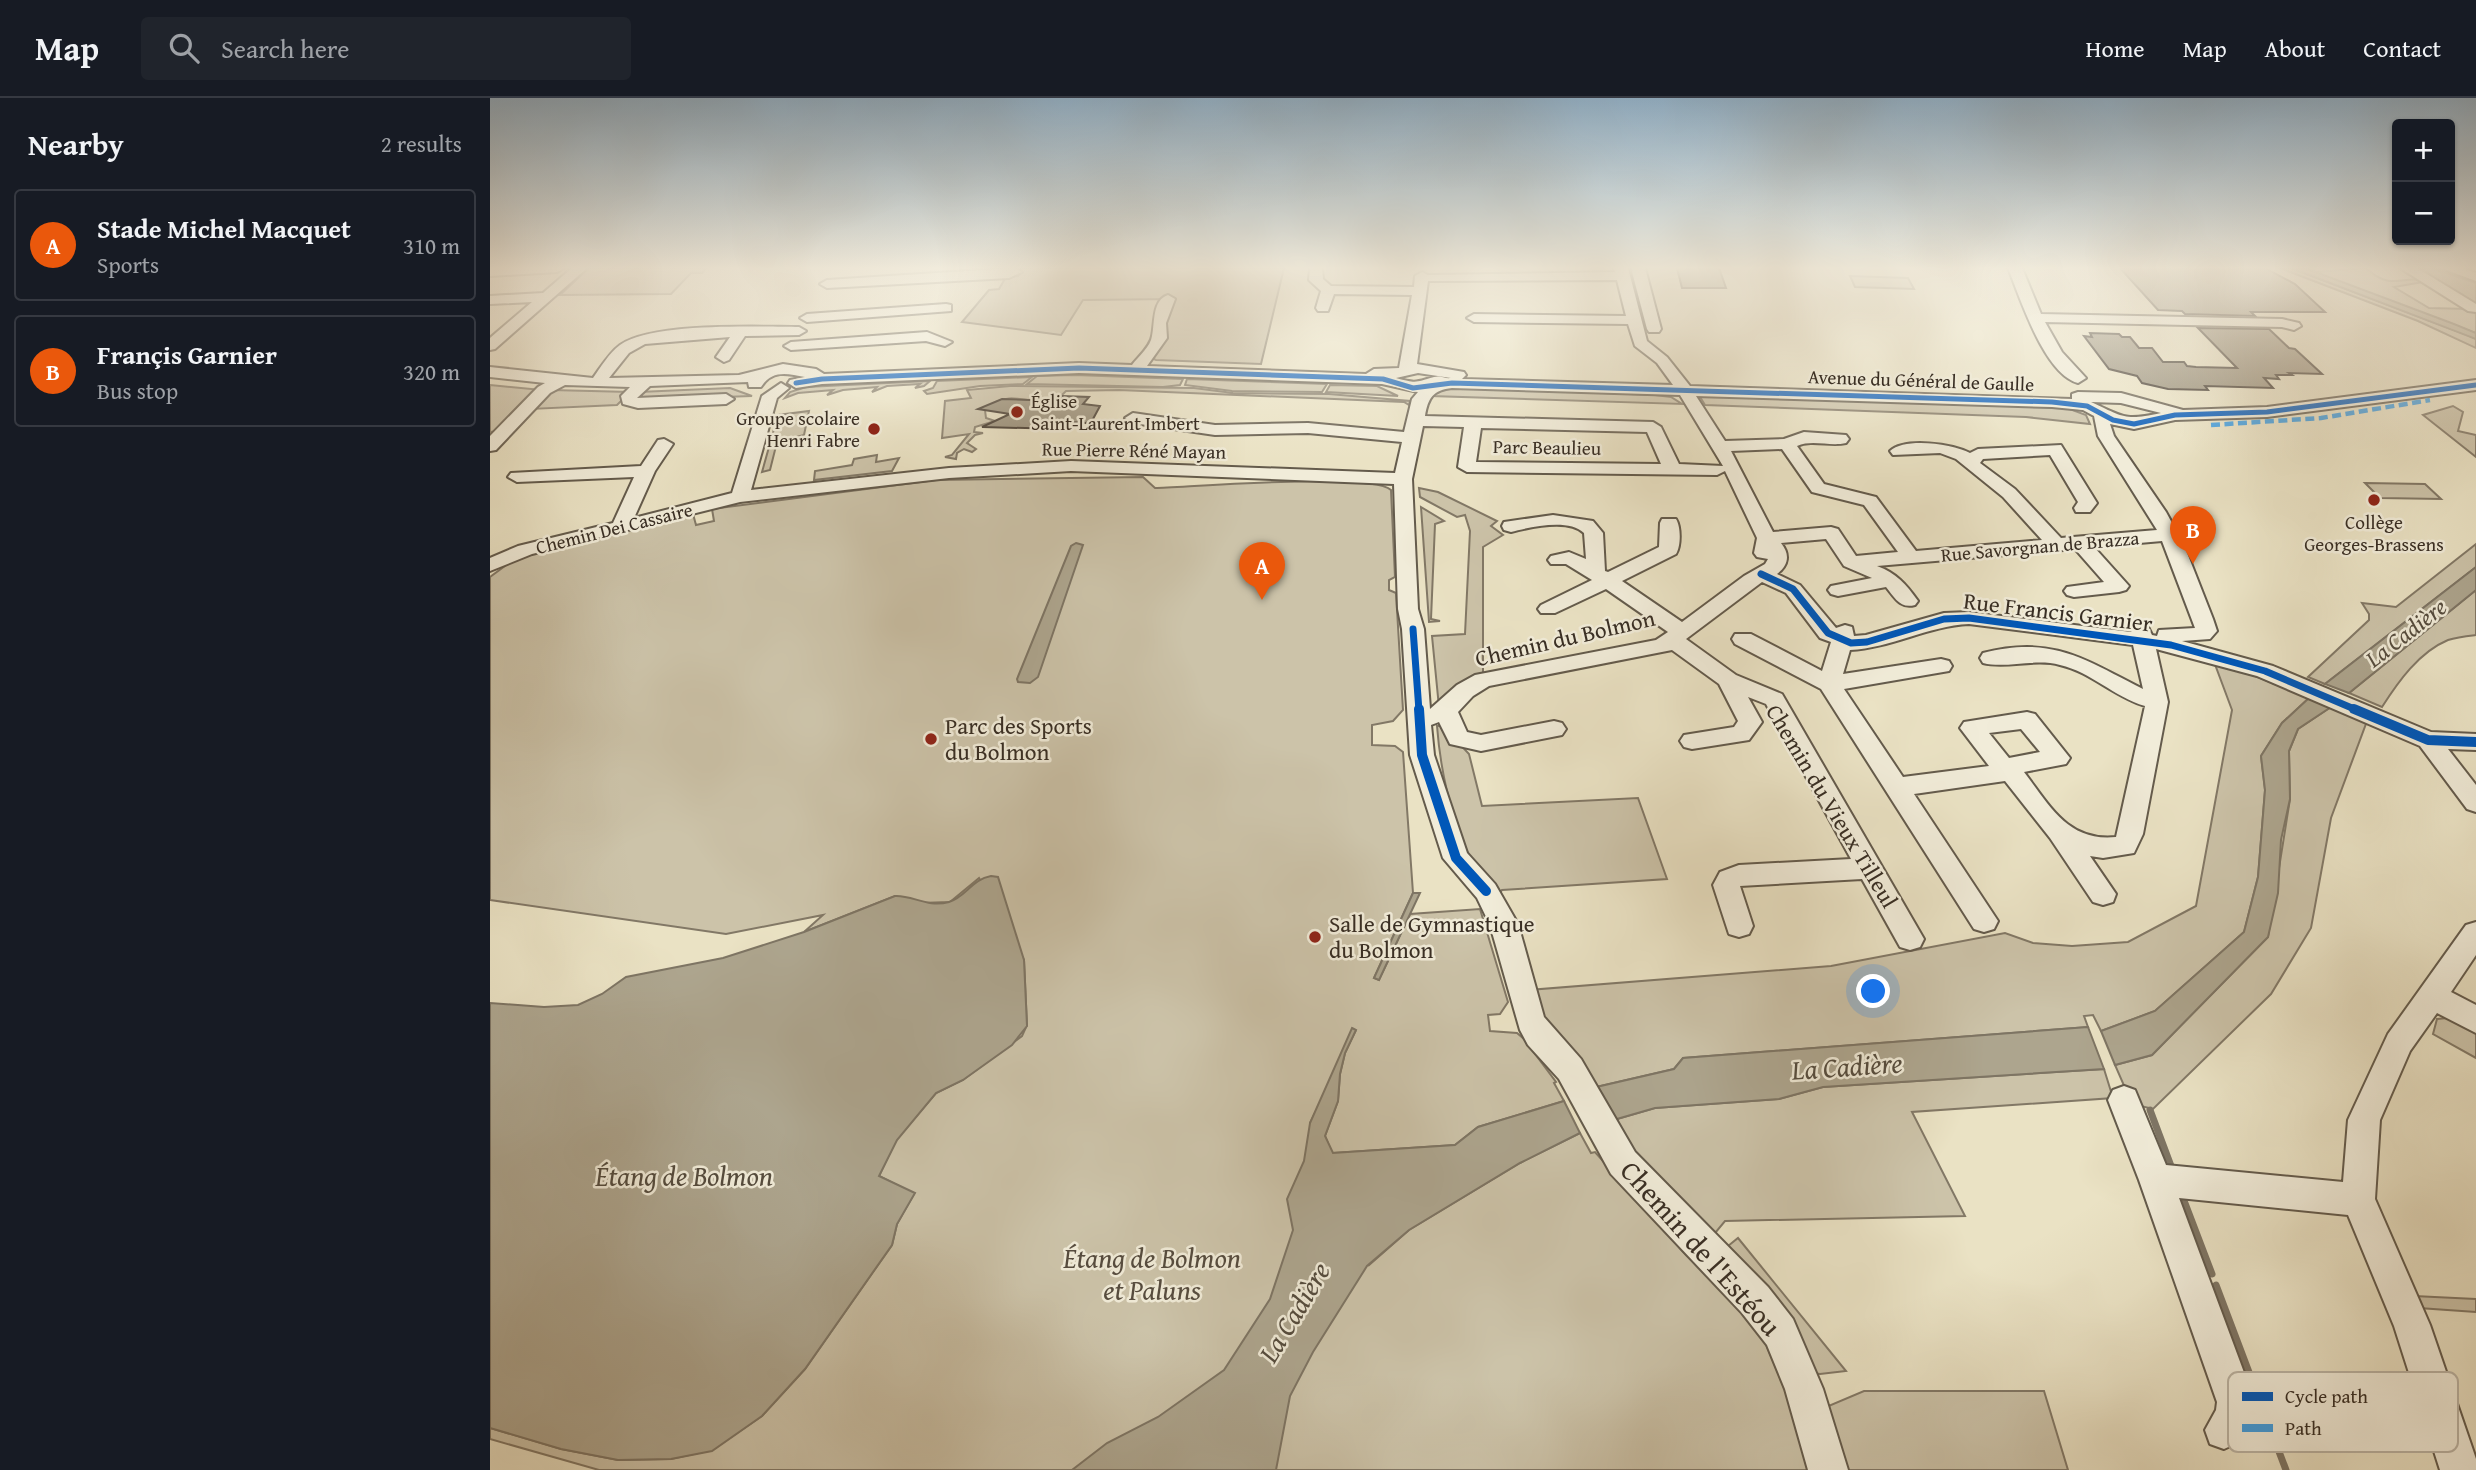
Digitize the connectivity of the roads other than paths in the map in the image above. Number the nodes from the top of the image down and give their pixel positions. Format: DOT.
graph roads {
  1 [pos="747,332"];
  2 [pos="799,332"];
  3 [pos="1160,332"];
  4 [pos="1413,332"];
  5 [pos="1422,332"];
  6 [pos="1637,332"];
  7 [pos="1655,332"];
  8 [pos="2043,332"];
  9 [pos="740,333"];
  10 [pos="945,342"];
  11 [pos="494,343"];
  12 [pos="791,346"];
  13 [pos="724,357"];
  14 [pos="490,359"];
  15 [pos="1662,360"];
  16 [pos="490,365"];
  17 [pos="1140,365"];
  18 [pos="490,372"];
  19 [pos="2476,374"];
  20 [pos="1430,375"];
  21 [pos="2074,375"];
  22 [pos="515,377"];
  23 [pos="1401,378"];
  24 [pos="490,379"];
  25 [pos="775,379"];
  26 [pos="561,381"];
  27 [pos="597,383"];
  28 [pos="645,383"];
  29 [pos="2476,385"];
  30 [pos="1681,386"];
  31 [pos="2058,396"];
  32 [pos="726,399"];
  33 [pos="1420,399"];
  34 [pos="2144,405"];
  35 [pos="2106,406"];
  36 [pos="2192,414"];
  37 [pos="1133,418"];
  38 [pos="2154,419"];
  39 [pos="1473,422"];
  40 [pos="2134,424"];
  41 [pos="1413,430"];
  42 [pos="1840,439"];
  43 [pos="2110,440"];
  44 [pos="664,444"];
  45 [pos="1787,444"];
  46 [pos="490,446"];
  47 [pos="1721,446"];
  48 [pos="1899,451"];
  49 [pos="1970,464"];
  50 [pos="1672,469"];
  51 [pos="1717,470"];
  52 [pos="646,471"];
  53 [pos="517,477"];
  54 [pos="1403,479"];
  55 [pos="740,497"];
  56 [pos="2083,508"];
  57 [pos="1669,523"];
  58 [pos="621,526"];
  59 [pos="1511,526"];
  60 [pos="2169,535"];
  61 [pos="2079,542"];
  62 [pos="2056,544"];
  63 [pos="1773,545"];
  64 [pos="1911,557"];
  65 [pos="1558,560"];
  66 [pos="1851,562"];
  67 [pos="490,565"];
  68 [pos="1760,574"];
  69 [pos="1794,576"];
  70 [pos="1601,577"];
  71 [pos="1891,580"];
  72 [pos="1838,590"];
  73 [pos="2074,590"];
  74 [pos="1908,601"];
  75 [pos="1548,609"];
  76 [pos="2210,633"];
  77 [pos="1678,636"];
  78 [pos="1844,636"];
  79 [pos="2142,636"];
  80 [pos="1743,639"];
  81 [pos="2171,645"];
  82 [pos="1991,658"];
  83 [pos="2237,663"];
  84 [pos="1941,666"];
  85 [pos="2265,671"];
  86 [pos="1728,680"];
  87 [pos="1829,684"];
  88 [pos="2157,702"];
  89 [pos="1446,712"];
  90 [pos="1418,725"];
  91 [pos="1554,729"];
  92 [pos="2428,740"];
  93 [pos="1692,741"];
  94 [pos="2476,742"];
  95 [pos="2007,769"];
  96 [pos="1897,787"];
  97 [pos="2476,803"];
  98 [pos="2063,837"];
  99 [pos="1870,869"];
  100 [pos="2103,894"];
  101 [pos="1984,921"];
  102 [pos="1739,926"];
  103 [pos="2476,933"];
  104 [pos="1910,939"];
  105 [pos="2432,996"];
  106 [pos="2476,1020"];
  107 [pos="2124,1100"];
  108 [pos="2156,1180"];
  109 [pos="2358,1200"];
  110 [pos="2430,1372"];
  111 [pos="2228,1380"];
  112 [pos="2228,1426"];
  113 [pos="2224,1430"];
  114 [pos="1828,1470"];
  1 -- 9 [label="street"];
  2 -- 12 [label="street"];
  3 -- 17 [label="street"];
  4 -- 23 [label="street"];
  5 -- 20 [label="street"];
  6 -- 15 [label="street"];
  7 -- 15 [label="street"];
  8 -- 21 [label="street"];
  9 -- 13 [label="street"];
  9 -- 27 [label="street"];
  10 -- 12 [label="street"];
  11 -- 14 [label="street"];
  12 -- 25 [label="street"];
  14 -- 16 [label="street"];
  15 -- 30 [label="street"];
  17 -- 23 [label="street"];
  17 -- 25 [label="street"];
  18 -- 22 [label="street"];
  19 -- 35 [label="street, Avenue du Général de Gaulle"];
  20 -- 23 [label="street, Avenue du Général de Gaulle"];
  20 -- 30 [label="street, Avenue du Général de Gaulle"];
  20 -- 33 [label="street"];
  21 -- 31 [label="street"];
  21 -- 35 [label="street"];
  22 -- 24 [label="street"];
  22 -- 26 [label="street"];
  23 -- 25 [label="street"];
  23 -- 33 [label="street"];
  25 -- 28 [label="street"];
  25 -- 55 [label="street"];
  26 -- 27 [label="street"];
  26 -- 46 [label="street"];
  27 -- 28 [label="street"];
  28 -- 32 [label="street"];
  29 -- 36 [label="street, Avenue du Général de Gaulle"];
  30 -- 31 [label="street, Avenue du Général de Gaulle"];
  30 -- 35 [label="street, Avenue du Général de Gaulle"];
  30 -- 47 [label="street"];
  31 -- 35 [label="street, Avenue du Général de Gaulle"];
  33 -- 41 [label="street"];
  34 -- 35 [label="street, Avenue du Général de Gaulle"];
  34 -- 36 [label="street, Avenue du Général de Gaulle"];
  34 -- 38 [label="street"];
  35 -- 40 [label="street, Avenue du Général de Gaulle"];
  35 -- 43 [label="street"];
  36 -- 38 [label="street, Avenue du Général de Gaulle"];
  37 -- 41 [label="street, Parc Beaulieu"];
  38 -- 40 [label="street, Avenue du Général de Gaulle"];
  39 -- 41 [label="street, Parc Beaulieu"];
  39 -- 50 [label="street, Parc Beaulieu"];
  39 -- 50 [label="street, Parc Beaulieu"];
  40 -- 43 [label="street"];
  41 -- 54 [label="street"];
  42 -- 45 [label="street"];
  43 -- 60 [label="street"];
  44 -- 52 [label="street"];
  45 -- 47 [label="street"];
  45 -- 64 [label="street, Rue Savorgnan de Brazza"];
  47 -- 63 [label="street"];
  48 -- 49 [label="street"];
  49 -- 56 [label="street"];
  49 -- 62 [label="street"];
  50 -- 51 [label="street, Parc Beaulieu"];
  52 -- 53 [label="street"];
  52 -- 58 [label="street"];
  54 -- 55 [label="street, Rue Pierre Réné Mayan"];
  54 -- 90 [label="street"];
  55 -- 58 [label="street, Chemin Dei Cassaire"];
  57 -- 70 [label="street"];
  58 -- 67 [label="street, Chemin Dei Cassaire"];
  59 -- 70 [label="street"];
  60 -- 61 [label="street, Rue Savorgnan de Brazza"];
  60 -- 76 [label="street"];
  61 -- 62 [label="street, Rue Savorgnan de Brazza"];
  61 -- 73 [label="street"];
  62 -- 64 [label="street, Rue Savorgnan de Brazza"];
  63 -- 66 [label="street"];
  63 -- 68 [label="street, Chemin du Bolmon"];
  63 -- 69 [label="street"];
  64 -- 66 [label="street, Rue Savorgnan de Brazza"];
  65 -- 70 [label="street, Chemin du Vieux Tilleul"];
  66 -- 71 [label="street"];
  68 -- 69 [label="street"];
  68 -- 77 [label="street, Chemin du Bolmon"];
  68 -- 78 [label="street"];
  69 -- 78 [label="street"];
  70 -- 75 [label="street"];
  70 -- 77 [label="street, Chemin du Vieux Tilleul"];
  71 -- 72 [label="street"];
  71 -- 74 [label="street"];
  76 -- 79 [label="street, Rue Francis Garnier"];
  76 -- 81 [label="street"];
  76 -- 83 [label="street"];
  76 -- 85 [label="street"];
  77 -- 86 [label="street, Chemin du Vieux Tilleul"];
  77 -- 89 [label="street, Chemin du Bolmon"];
  78 -- 79 [label="street, Rue Francis Garnier"];
  78 -- 87 [label="street"];
  79 -- 81 [label="street, Rue Francis Garnier"];
  79 -- 88 [label="street"];
  80 -- 87 [label="street"];
  81 -- 83 [label="street"];
  82 -- 88 [label="street"];
  83 -- 85 [label="street"];
  84 -- 87 [label="street"];
  85 -- 92 [label="street"];
  86 -- 93 [label="street"];
  86 -- 99 [label="street, Chemin du Vieux Tilleul"];
  87 -- 96 [label="street"];
  88 -- 98 [label="street"];
  89 -- 90 [label="street"];
  89 -- 91 [label="street"];
  90 -- 114 [label="street, Chemin de l'Estéou"];
  92 -- 94 [label="street"];
  92 -- 97 [label="street"];
  95 -- 95 [label="street"];
  95 -- 96 [label="street"];
  95 -- 98 [label="street"];
  96 -- 101 [label="street"];
  98 -- 100 [label="street"];
  99 -- 102 [label="street"];
  99 -- 104 [label="street, Chemin du Vieux Tilleul"];
  103 -- 105 [label="street"];
  105 -- 106 [label="street"];
  105 -- 109 [label="street"];
  107 -- 108 [label="street"];
  108 -- 109 [label="street"];
  108 -- 111 [label="street"];
  109 -- 110 [label="street"];
  112 -- 113 [label="street"];
}
